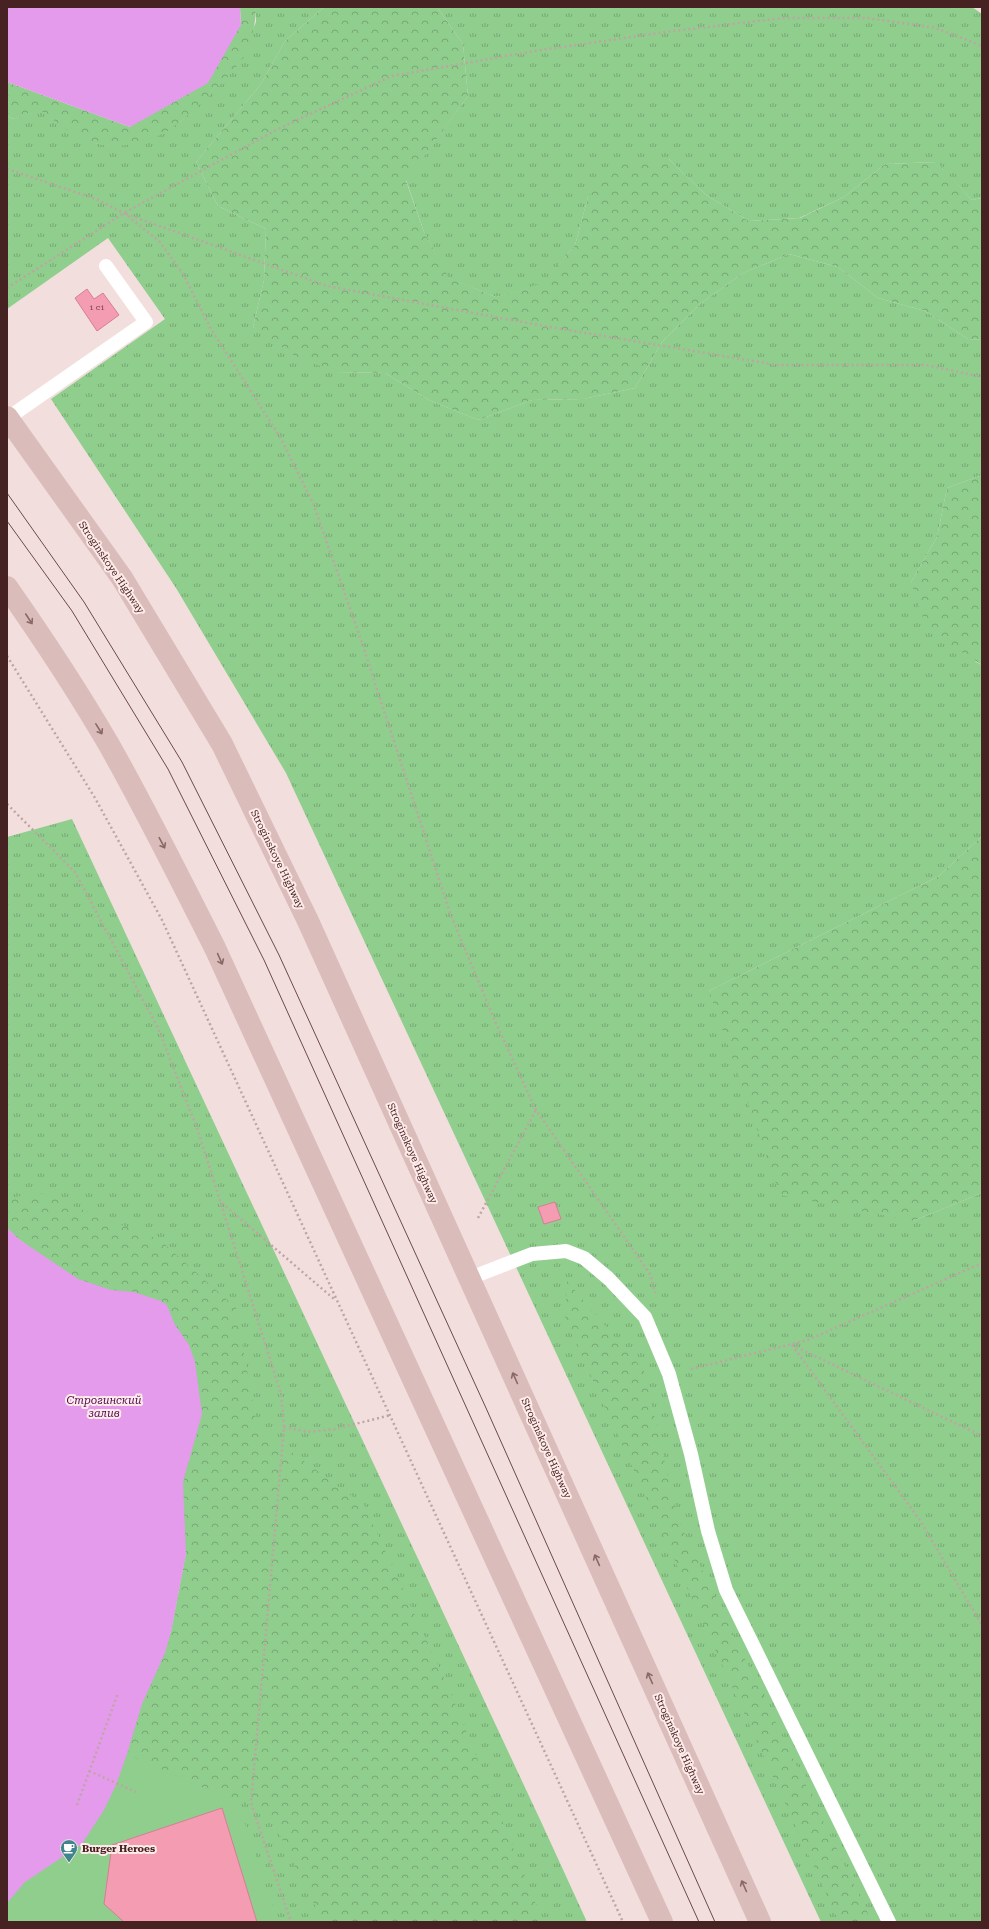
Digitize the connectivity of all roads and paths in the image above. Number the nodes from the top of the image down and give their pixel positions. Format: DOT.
graph roads {
  1 [pos="982,46"];
  2 [pos="7,169"];
  3 [pos="124,213"];
  4 [pos="106,266"];
  5 [pos="7,288"];
  6 [pos="982,377"];
  7 [pos="7,417"];
  8 [pos="7,587"];
  9 [pos="7,656"];
  10 [pos="7,804"];
  11 [pos="536,1110"];
  12 [pos="221,1202"];
  13 [pos="478,1218"];
  14 [pos="982,1263"];
  15 [pos="470,1278"];
  16 [pos="336,1300"];
  17 [pos="645,1317"];
  18 [pos="792,1345"];
  19 [pos="669,1374"];
  20 [pos="390,1415"];
  21 [pos="284,1427"];
  22 [pos="982,1436"];
  23 [pos="982,1625"];
  24 [pos="118,1693"];
  25 [pos="89,1771"];
  26 [pos="136,1792"];
  27 [pos="77,1805"];
  28 [pos="291,1922"];
  29 [pos="623,1922"];
  30 [pos="662,1922"];
  31 [pos="760,1922"];
  32 [pos="889,1922"];
  1 -- 3 [label="path"];
  2 -- 3 [label="path"];
  3 -- 5 [label="path"];
  3 -- 6 [label="path"];
  3 -- 11 [label="path"];
  4 -- 7 [label="lane"];
  7 -- 15 [label="main road, Stroginskoye Highway"];
  8 -- 30 [label="main road, one-way"];
  9 -- 16 [label="path"];
  10 -- 12 [label="path"];
  11 -- 13 [label="path"];
  11 -- 17 [label="path"];
  12 -- 16 [label="path"];
  12 -- 21 [label="path"];
  14 -- 18 [label="path"];
  15 -- 17 [label="lane"];
  31 -- 15 [label="main road, Stroginskoye Highway, one-way"];
  16 -- 20 [label="path"];
  17 -- 19 [label="lane"];
  18 -- 19 [label="path"];
  18 -- 22 [label="path"];
  18 -- 23 [label="path"];
  19 -- 32 [label="lane"];
  20 -- 21 [label="path"];
  20 -- 29 [label="path"];
  21 -- 28 [label="path"];
  24 -- 25 [label="path"];
  25 -- 26 [label="path"];
  25 -- 27 [label="path"];
}
